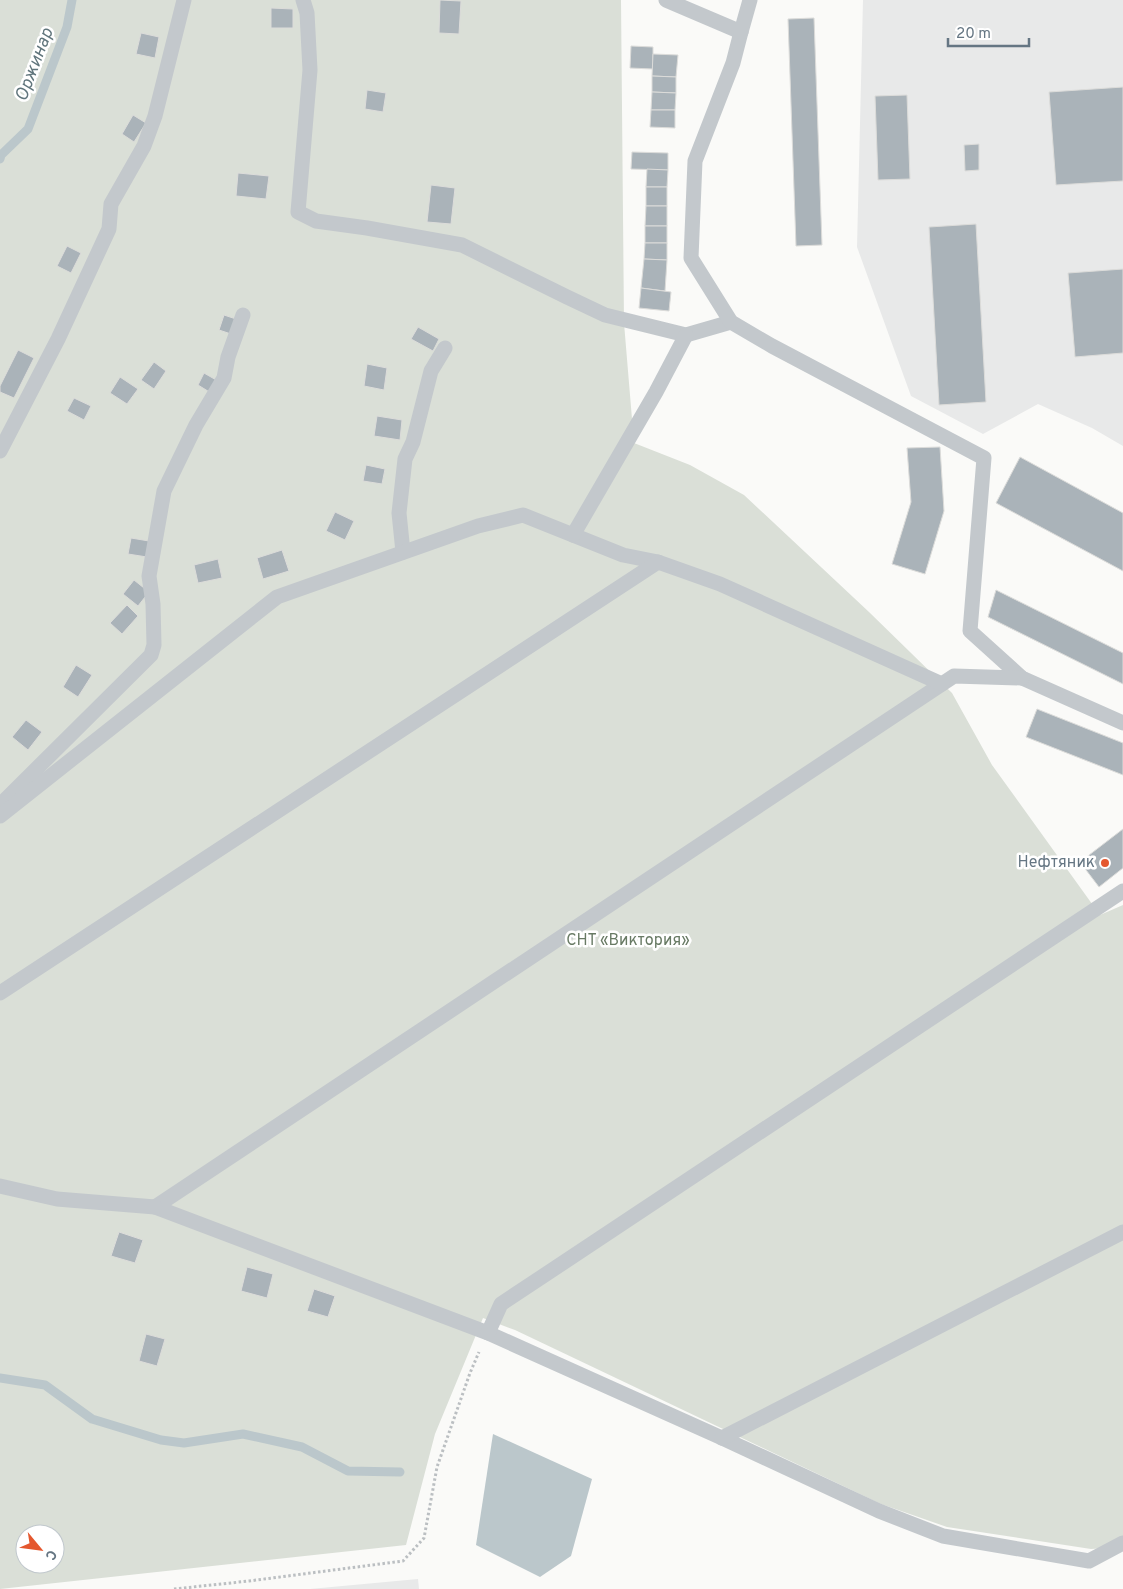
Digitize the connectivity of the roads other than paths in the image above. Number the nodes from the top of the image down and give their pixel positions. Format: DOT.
graph roads {
  1 [pos="184,0"];
  2 [pos="303,0"];
  3 [pos="666,0"];
  4 [pos="750,0"];
  5 [pos="741,32"];
  6 [pos="243,315"];
  7 [pos="731,322"];
  8 [pos="686,335"];
  9 [pos="445,348"];
  10 [pos="0,451"];
  11 [pos="573,535"];
  12 [pos="403,552"];
  13 [pos="658,562"];
  14 [pos="1022,678"];
  15 [pos="942,684"];
  16 [pos="1123,724"];
  17 [pos="0,805"];
  18 [pos="0,816"];
  19 [pos="1123,891"];
  20 [pos="0,993"];
  21 [pos="0,1186"];
  22 [pos="155,1207"];
  23 [pos="1123,1232"];
  24 [pos="488,1333"];
  25 [pos="722,1438"];
  26 [pos="1123,1543"];
  1 -- 10 [label="lane"];
  2 -- 8 [label="lane"];
  3 -- 5 [label="lane"];
  4 -- 5 [label="lane"];
  5 -- 7 [label="lane"];
  6 -- 17 [label="lane"];
  7 -- 8 [label="lane"];
  7 -- 14 [label="lane"];
  8 -- 11 [label="lane"];
  9 -- 12 [label="lane"];
  11 -- 12 [label="lane"];
  11 -- 13 [label="lane"];
  12 -- 18 [label="lane"];
  13 -- 15 [label="lane"];
  13 -- 20 [label="lane"];
  14 -- 15 [label="lane"];
  14 -- 16 [label="lane"];
  15 -- 22 [label="lane"];
  19 -- 24 [label="lane"];
  21 -- 22 [label="lane"];
  22 -- 24 [label="lane"];
  23 -- 25 [label="lane"];
  24 -- 25 [label="lane"];
  25 -- 26 [label="lane"];
}
